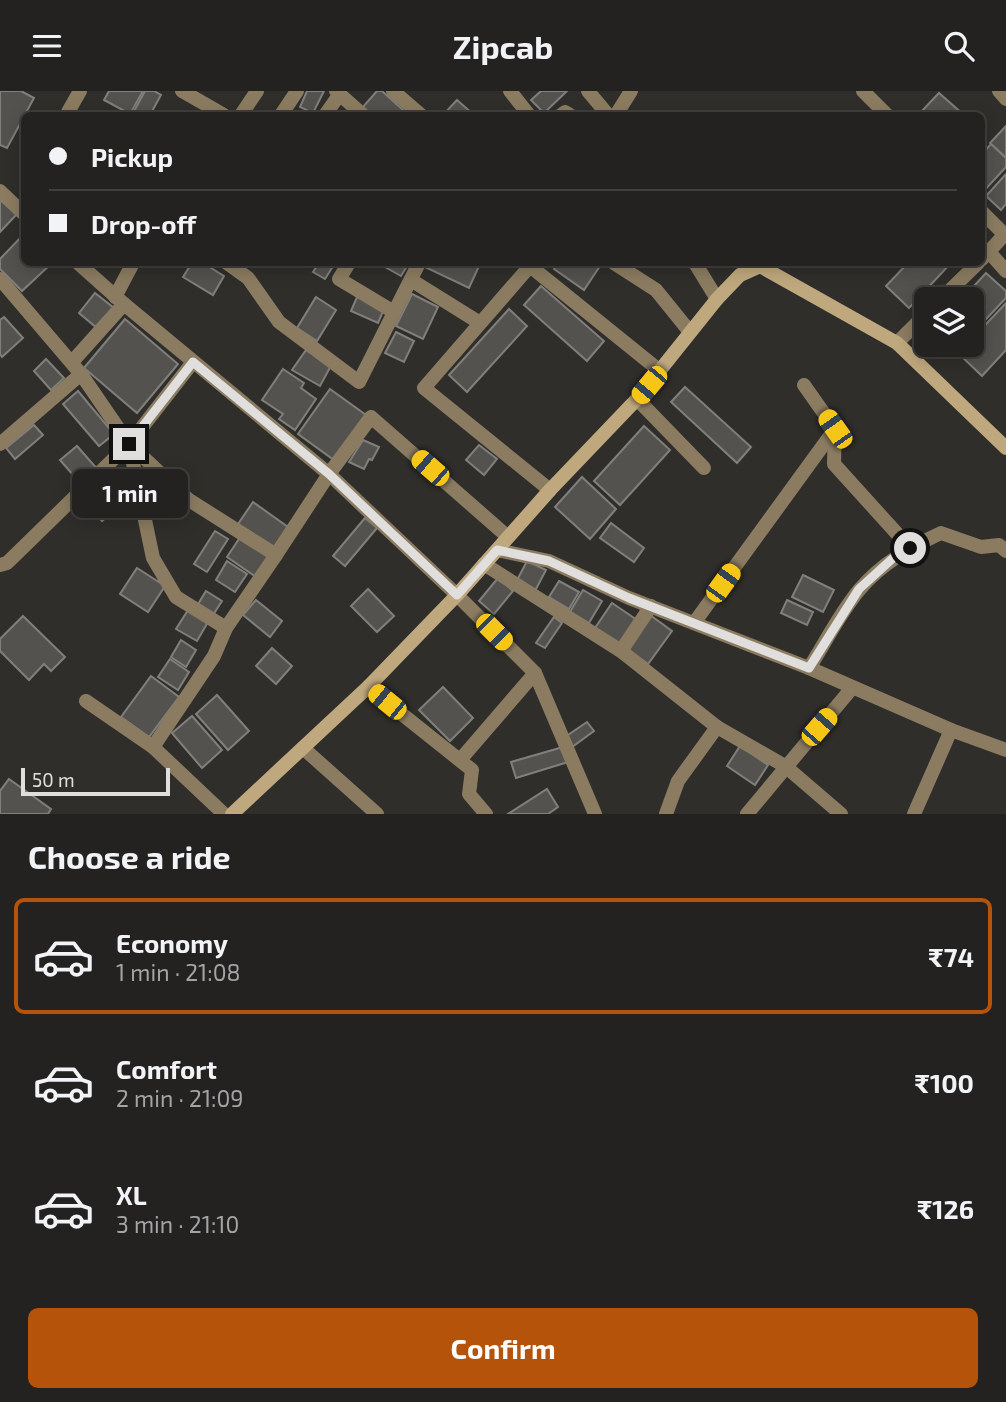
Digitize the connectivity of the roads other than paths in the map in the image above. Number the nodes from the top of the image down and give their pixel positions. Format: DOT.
graph roads {
  1 [pos="80,91"];
  2 [pos="182,91"];
  3 [pos="257,91"];
  4 [pos="298,91"];
  5 [pos="510,91"];
  6 [pos="588,91"];
  7 [pos="631,91"];
  8 [pos="863,91"];
  9 [pos="999,91"];
  10 [pos="338,93"];
  11 [pos="400,94"];
  12 [pos="1006,99"];
  13 [pos="68,112"];
  14 [pos="219,112"];
  15 [pos="243,112"];
  16 [pos="283,112"];
  17 [pos="327,112"];
  18 [pos="360,112"];
  19 [pos="418,112"];
  20 [pos="527,112"];
  21 [pos="606,112"];
  22 [pos="618,112"];
  23 [pos="884,112"];
  24 [pos="0,191"];
  25 [pos="21,211"];
  26 [pos="985,215"];
  27 [pos="1005,234"];
  28 [pos="985,256"];
  29 [pos="985,259"];
  30 [pos="81,266"];
  31 [pos="133,266"];
  32 [pos="231,266"];
  33 [pos="347,266"];
  34 [pos="418,266"];
  35 [pos="527,266"];
  36 [pos="531,266"];
  37 [pos="618,266"];
  38 [pos="697,266"];
  39 [pos="755,266"];
  40 [pos="762,266"];
  41 [pos="975,266"];
  42 [pos="1006,271"];
  43 [pos="0,279"];
  44 [pos="411,280"];
  45 [pos="953,287"];
  46 [pos="717,299"];
  47 [pos="119,301"];
  48 [pos="394,313"];
  49 [pos="480,323"];
  50 [pos="914,326"];
  51 [pos="690,332"];
  52 [pos="897,343"];
  53 [pos="193,362"];
  54 [pos="77,368"];
  55 [pos="660,371"];
  56 [pos="804,385"];
  57 [pos="637,399"];
  58 [pos="835,429"];
  59 [pos="0,444"];
  60 [pos="129,444"];
  61 [pos="1006,448"];
  62 [pos="704,468"];
  63 [pos="329,474"];
  64 [pos="550,490"];
  65 [pos="508,537"];
  66 [pos="910,548"];
  67 [pos="497,550"];
  68 [pos="1006,551"];
  69 [pos="276,555"];
  70 [pos="484,564"];
  71 [pos="0,565"];
  72 [pos="457,595"];
  73 [pos="651,606"];
  74 [pos="694,623"];
  75 [pos="226,628"];
  76 [pos="621,651"];
  77 [pos="809,668"];
  78 [pos="535,673"];
  79 [pos="368,687"];
  80 [pos="852,688"];
  81 [pos="86,701"];
  82 [pos="717,727"];
  83 [pos="951,730"];
  84 [pos="153,747"];
  85 [pos="303,748"];
  86 [pos="1006,750"];
  87 [pos="460,760"];
  88 [pos="785,766"];
  89 [pos="838,813"];
  90 [pos="223,814"];
  91 [pos="232,814"];
  92 [pos="377,814"];
  93 [pos="486,814"];
  94 [pos="595,814"];
  95 [pos="666,814"];
  96 [pos="747,814"];
  97 [pos="914,814"];
  1 -- 13 [label="street"];
  2 -- 14 [label="street"];
  3 -- 15 [label="street"];
  4 -- 16 [label="street"];
  5 -- 20 [label="street"];
  6 -- 21 [label="street"];
  7 -- 22 [label="street"];
  8 -- 23 [label="street"];
  9 -- 12 [label="street"];
  10 -- 17 [label="street"];
  10 -- 18 [label="street"];
  11 -- 19 [label="street"];
  24 -- 25 [label="street"];
  26 -- 27 [label="street"];
  27 -- 28 [label="street"];
  29 -- 42 [label="street"];
  30 -- 47 [label="street"];
  31 -- 47 [label="street"];
  32 -- 48 [label="street"];
  33 -- 48 [label="street"];
  34 -- 44 [label="street"];
  35 -- 49 [label="street"];
  36 -- 55 [label="street"];
  37 -- 51 [label="street"];
  38 -- 46 [label="street"];
  39 -- 46 [label="main road"];
  40 -- 52 [label="main road"];
  41 -- 45 [label="street"];
  43 -- 54 [label="street"];
  44 -- 48 [label="street"];
  44 -- 49 [label="street"];
  46 -- 51 [label="main road"];
  47 -- 53 [label="street"];
  47 -- 54 [label="street"];
  49 -- 64 [label="street"];
  50 -- 52 [label="street"];
  51 -- 55 [label="main road"];
  52 -- 61 [label="main road"];
  53 -- 60 [label="street"];
  53 -- 63 [label="street"];
  54 -- 59 [label="street"];
  54 -- 60 [label="street"];
  55 -- 57 [label="main road"];
  56 -- 58 [label="street"];
  57 -- 62 [label="street"];
  57 -- 64 [label="main road"];
  58 -- 66 [label="street"];
  58 -- 74 [label="street"];
  60 -- 69 [label="street"];
  60 -- 71 [label="street"];
  60 -- 75 [label="street"];
  63 -- 65 [label="street"];
  63 -- 69 [label="street"];
  63 -- 72 [label="street"];
  64 -- 65 [label="main road"];
  65 -- 67 [label="main road"];
  66 -- 68 [label="street"];
  66 -- 77 [label="street"];
  67 -- 70 [label="main road"];
  67 -- 73 [label="street"];
  69 -- 75 [label="street"];
  70 -- 72 [label="main road"];
  70 -- 76 [label="street"];
  72 -- 78 [label="street"];
  72 -- 79 [label="main road"];
  73 -- 74 [label="street"];
  73 -- 76 [label="street"];
  74 -- 77 [label="street"];
  75 -- 84 [label="street"];
  76 -- 82 [label="street"];
  77 -- 80 [label="street"];
  78 -- 87 [label="street"];
  78 -- 94 [label="street"];
  79 -- 85 [label="main road"];
  79 -- 87 [label="street"];
  80 -- 83 [label="street"];
  80 -- 88 [label="street"];
  81 -- 84 [label="street"];
  82 -- 88 [label="street"];
  82 -- 95 [label="street"];
  83 -- 86 [label="street"];
  83 -- 97 [label="street"];
  84 -- 90 [label="street"];
  85 -- 91 [label="main road"];
  85 -- 92 [label="street"];
  87 -- 93 [label="street"];
  88 -- 89 [label="street"];
  88 -- 96 [label="street"];
}
